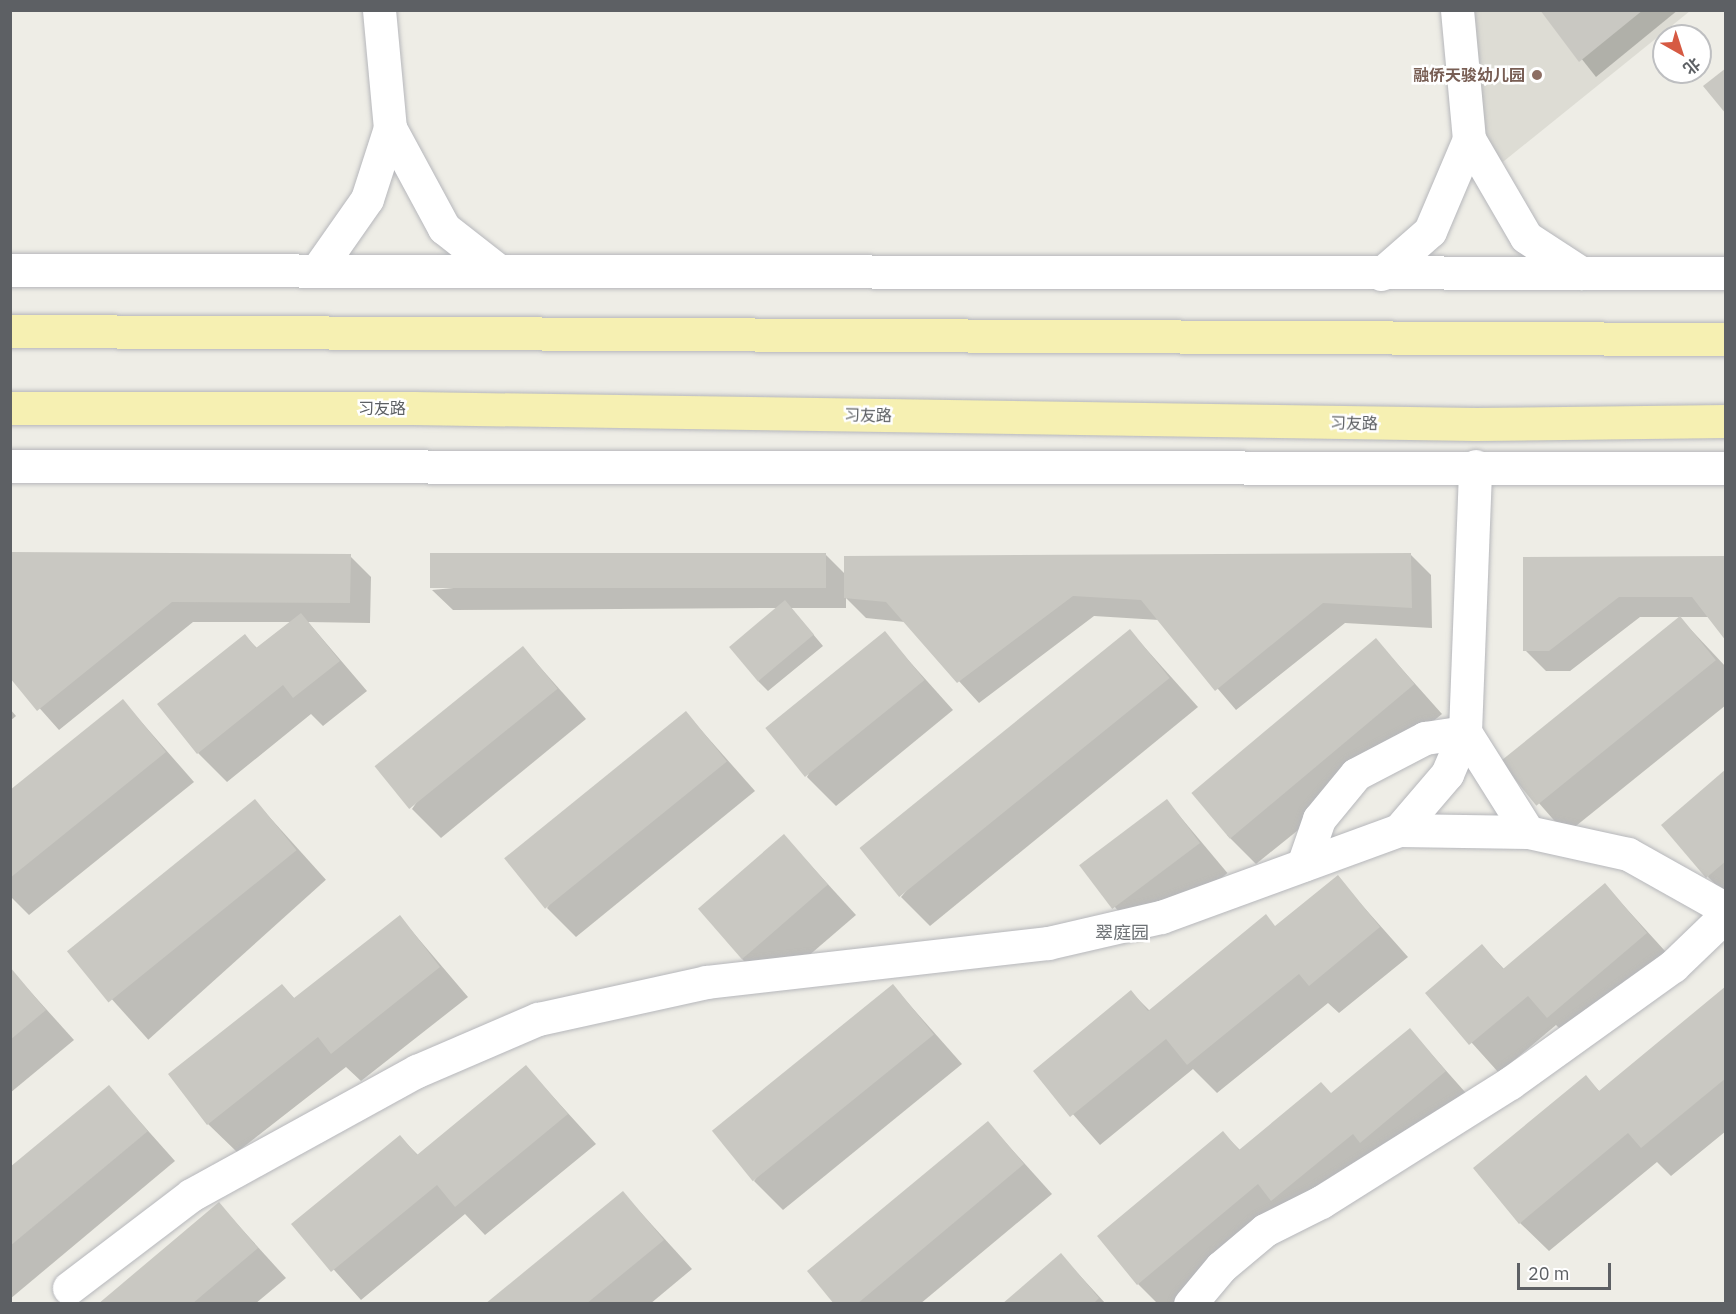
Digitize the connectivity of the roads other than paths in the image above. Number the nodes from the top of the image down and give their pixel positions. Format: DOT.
graph roads {
  1 [pos="380,10"];
  2 [pos="1457,10"];
  3 [pos="390,128"];
  4 [pos="1469,139"];
  5 [pos="495,268"];
  6 [pos="318,269"];
  7 [pos="10,270"];
  8 [pos="1581,273"];
  9 [pos="1725,273"];
  10 [pos="1380,274"];
  11 [pos="10,331"];
  12 [pos="1725,339"];
  13 [pos="10,408"];
  14 [pos="1725,421"];
  15 [pos="10,466"];
  16 [pos="1475,466"];
  17 [pos="1725,468"];
  18 [pos="1465,732"];
  19 [pos="1399,830"];
  20 [pos="1528,832"];
  21 [pos="1303,865"];
  22 [pos="1725,909"];
  23 [pos="1725,915"];
  24 [pos="69,1288"];
  25 [pos="1190,1304"];
  1 -- 3 [label="street"];
  2 -- 4 [label="street"];
  3 -- 5 [label="street"];
  3 -- 6 [label="street"];
  4 -- 8 [label="street"];
  4 -- 10 [label="street"];
  5 -- 6 [label="street"];
  5 -- 10 [label="street"];
  6 -- 7 [label="street"];
  8 -- 9 [label="street"];
  8 -- 10 [label="street"];
  11 -- 12 [label="main road"];
  13 -- 14 [label="main road, 习友路"];
  15 -- 16 [label="street"];
  16 -- 17 [label="street"];
  16 -- 18 [label="street"];
  18 -- 19 [label="street"];
  18 -- 20 [label="street"];
  18 -- 21 [label="street"];
  19 -- 20 [label="street"];
  19 -- 21 [label="street"];
  20 -- 22 [label="street"];
  21 -- 24 [label="street"];
  23 -- 25 [label="street"];
}
